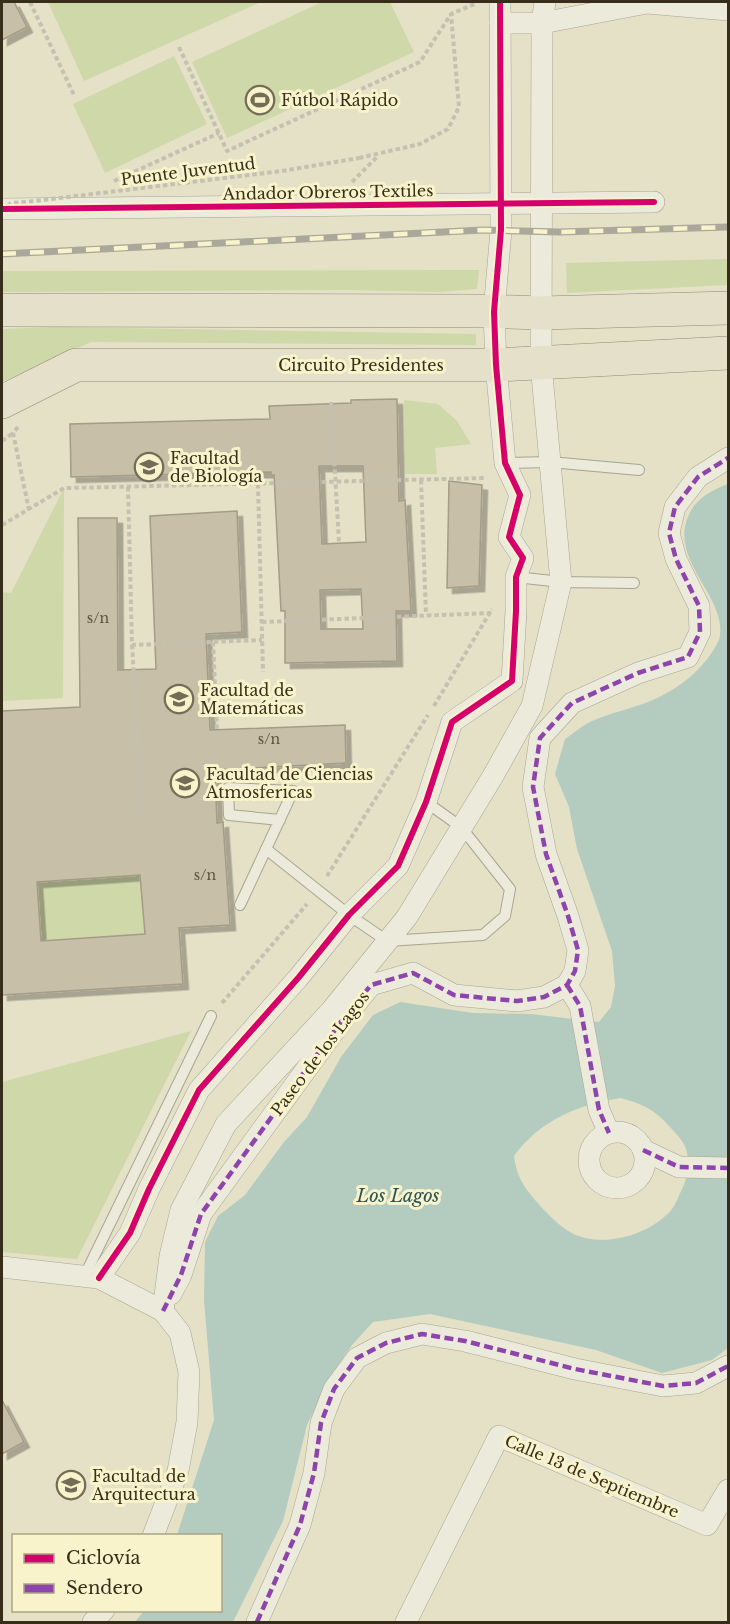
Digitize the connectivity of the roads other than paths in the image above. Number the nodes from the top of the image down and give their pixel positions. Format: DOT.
graph roads {
  1 [pos="500,2"];
  2 [pos="544,2"];
  3 [pos="568,2"];
  4 [pos="648,2"];
  5 [pos="729,10"];
  6 [pos="550,21"];
  7 [pos="500,23"];
  8 [pos="654,202"];
  9 [pos="501,204"];
  10 [pos="541,204"];
  11 [pos="2,210"];
  12 [pos="729,308"];
  13 [pos="2,310"];
  14 [pos="494,312"];
  15 [pos="541,314"];
  16 [pos="729,352"];
  17 [pos="540,364"];
  18 [pos="496,365"];
  19 [pos="11,413"];
  20 [pos="729,458"];
  21 [pos="550,462"];
  22 [pos="639,470"];
  23 [pos="501,471"];
  24 [pos="516,578"];
  25 [pos="561,582"];
  26 [pos="634,583"];
  27 [pos="426,802"];
  28 [pos="280,820"];
  29 [pos="461,827"];
  30 [pos="267,849"];
  31 [pos="240,905"];
  32 [pos="349,915"];
  33 [pos="387,941"];
  34 [pos="567,985"];
  35 [pos="211,1016"];
  36 [pos="609,1133"];
  37 [pos="643,1150"];
  38 [pos="729,1168"];
  39 [pos="2,1267"];
  40 [pos="91,1277"];
  41 [pos="162,1311"];
  42 [pos="729,1366"];
  43 [pos="729,1490"];
  44 [pos="154,1534"];
  45 [pos="257,1623"];
  46 [pos="406,1623"];
  1 -- 7 [label="street"];
  2 -- 6 [label="street"];
  3 -- 6 [label="street"];
  4 -- 5 [label="street"];
  4 -- 6 [label="street"];
  6 -- 7 [label="street"];
  6 -- 10 [label="street"];
  7 -- 9 [label="street"];
  8 -- 10 [label="street, Andador Obreros Textiles"];
  9 -- 10 [label="street, Andador Obreros Textiles"];
  9 -- 11 [label="street, Andador Obreros Textiles"];
  9 -- 14 [label="street"];
  10 -- 15 [label="street"];
  12 -- 15 [label="main road"];
  13 -- 14 [label="main road"];
  14 -- 15 [label="main road"];
  14 -- 18 [label="street"];
  15 -- 17 [label="street"];
  16 -- 17 [label="main road, Circuito Presidentes"];
  17 -- 18 [label="main road, Circuito Presidentes"];
  17 -- 21 [label="street"];
  18 -- 19 [label="main road, Circuito Presidentes"];
  18 -- 23 [label="street"];
  20 -- 34 [label="street"];
  21 -- 22 [label="lane"];
  21 -- 23 [label="lane"];
  21 -- 25 [label="street"];
  23 -- 24 [label="street"];
  24 -- 25 [label="lane"];
  24 -- 27 [label="street"];
  25 -- 26 [label="lane"];
  25 -- 29 [label="street"];
  27 -- 29 [label="lane"];
  27 -- 32 [label="street"];
  28 -- 28 [label="lane"];
  28 -- 30 [label="lane"];
  29 -- 33 [label="street"];
  29 -- 33 [label="lane"];
  30 -- 31 [label="lane"];
  30 -- 32 [label="lane"];
  32 -- 33 [label="lane"];
  32 -- 40 [label="street"];
  33 -- 41 [label="street"];
  34 -- 36 [label="street"];
  34 -- 41 [label="street, Paseo de los Lagos"];
  35 -- 40 [label="lane"];
  36 -- 37 [label="street"];
  36 -- 37 [label="street"];
  37 -- 38 [label="street"];
  39 -- 40 [label="street"];
  40 -- 41 [label="street"];
  41 -- 44 [label="street"];
  42 -- 45 [label="street"];
  43 -- 46 [label="street, Calle 13 de Septiembre"];
}
